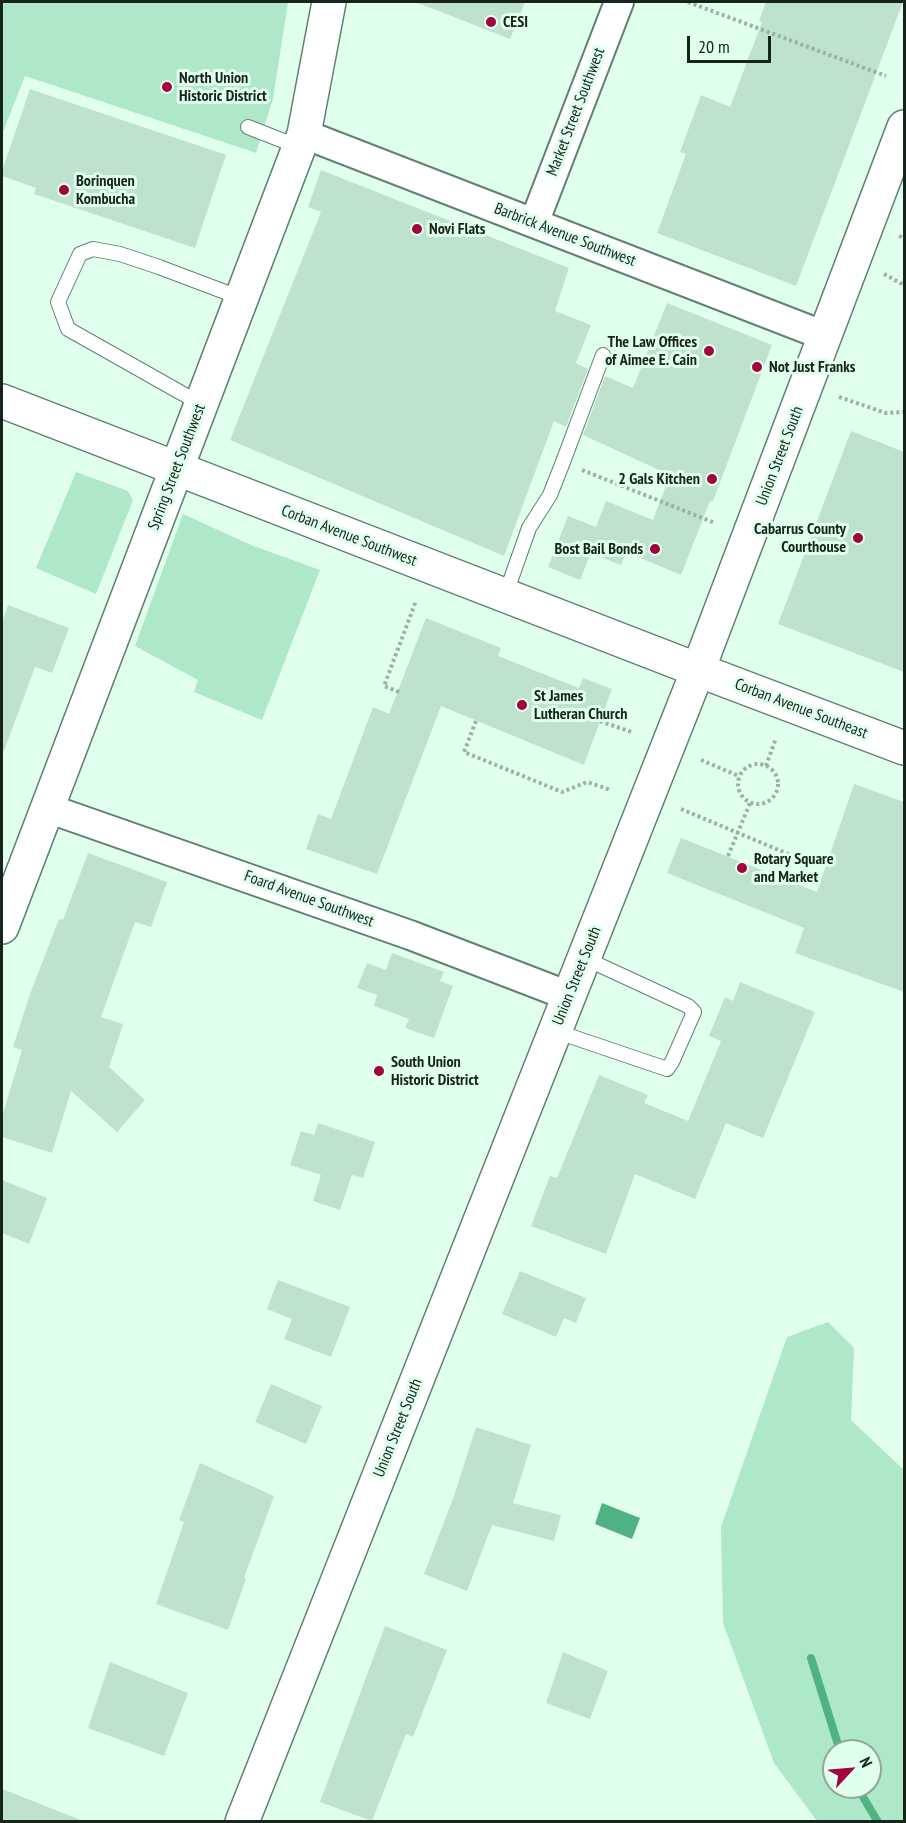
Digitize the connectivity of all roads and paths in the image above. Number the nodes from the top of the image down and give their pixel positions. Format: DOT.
graph roads {
  1 [pos="329,2"];
  2 [pos="619,2"];
  3 [pos="688,2"];
  4 [pos="886,76"];
  5 [pos="248,127"];
  6 [pos="904,127"];
  7 [pos="302,140"];
  8 [pos="534,223"];
  9 [pos="899,236"];
  10 [pos="904,238"];
  11 [pos="884,274"];
  12 [pos="904,285"];
  13 [pos="241,298"];
  14 [pos="825,336"];
  15 [pos="603,355"];
  16 [pos="839,397"];
  17 [pos="2,401"];
  18 [pos="201,404"];
  19 [pos="904,412"];
  20 [pos="176,469"];
  21 [pos="598,476"];
  22 [pos="715,523"];
  23 [pos="505,596"];
  24 [pos="416,601"];
  25 [pos="698,670"];
  26 [pos="399,692"];
  27 [pos="476,721"];
  28 [pos="600,721"];
  29 [pos="634,733"];
  30 [pos="776,738"];
  31 [pos="904,748"];
  32 [pos="702,760"];
  33 [pos="766,766"];
  34 [pos="739,776"];
  35 [pos="611,790"];
  36 [pos="750,803"];
  37 [pos="47,808"];
  38 [pos="681,809"];
  39 [pos="738,833"];
  40 [pos="728,856"];
  41 [pos="783,878"];
  42 [pos="2,927"];
  43 [pos="584,958"];
  44 [pos="569,996"];
  45 [pos="555,1031"];
  46 [pos="242,1821"];
  1 -- 7 [label="main road, Spring Street Southwest"];
  2 -- 8 [label="street, Market Street Southwest"];
  3 -- 4 [label="path"];
  5 -- 7 [label="lane"];
  6 -- 14 [label="main road, Union Street South"];
  7 -- 8 [label="street, Barbrick Avenue Southwest"];
  7 -- 13 [label="main road, Spring Street Southwest"];
  8 -- 14 [label="street, Barbrick Avenue Southwest"];
  9 -- 10 [label="path"];
  11 -- 12 [label="path"];
  13 -- 18 [label="main road, Spring Street Southwest"];
  13 -- 18 [label="lane"];
  14 -- 25 [label="main road, Union Street South"];
  15 -- 23 [label="lane"];
  16 -- 19 [label="path"];
  17 -- 20 [label="main road, Corban Avenue Southwest"];
  18 -- 20 [label="main road, Spring Street Southwest"];
  20 -- 23 [label="main road, Corban Avenue Southwest"];
  20 -- 37 [label="main road, Spring Street Southwest"];
  21 -- 22 [label="path"];
  23 -- 25 [label="main road, Corban Avenue Southwest"];
  24 -- 26 [label="path"];
  25 -- 31 [label="main road, Corban Avenue Southeast"];
  25 -- 43 [label="main road, Union Street South"];
  27 -- 35 [label="path"];
  28 -- 29 [label="path"];
  30 -- 33 [label="path"];
  32 -- 34 [label="path"];
  33 -- 34 [label="path"];
  33 -- 36 [label="path"];
  34 -- 36 [label="path"];
  36 -- 39 [label="path"];
  37 -- 42 [label="main road, Spring Street Southwest"];
  37 -- 44 [label="street, Foard Avenue Southwest"];
  38 -- 39 [label="path"];
  39 -- 40 [label="path"];
  39 -- 41 [label="path"];
  43 -- 44 [label="main road, Union Street South"];
  43 -- 45 [label="lane"];
  44 -- 45 [label="main road, Union Street South"];
  45 -- 46 [label="main road, Union Street South"];
}
